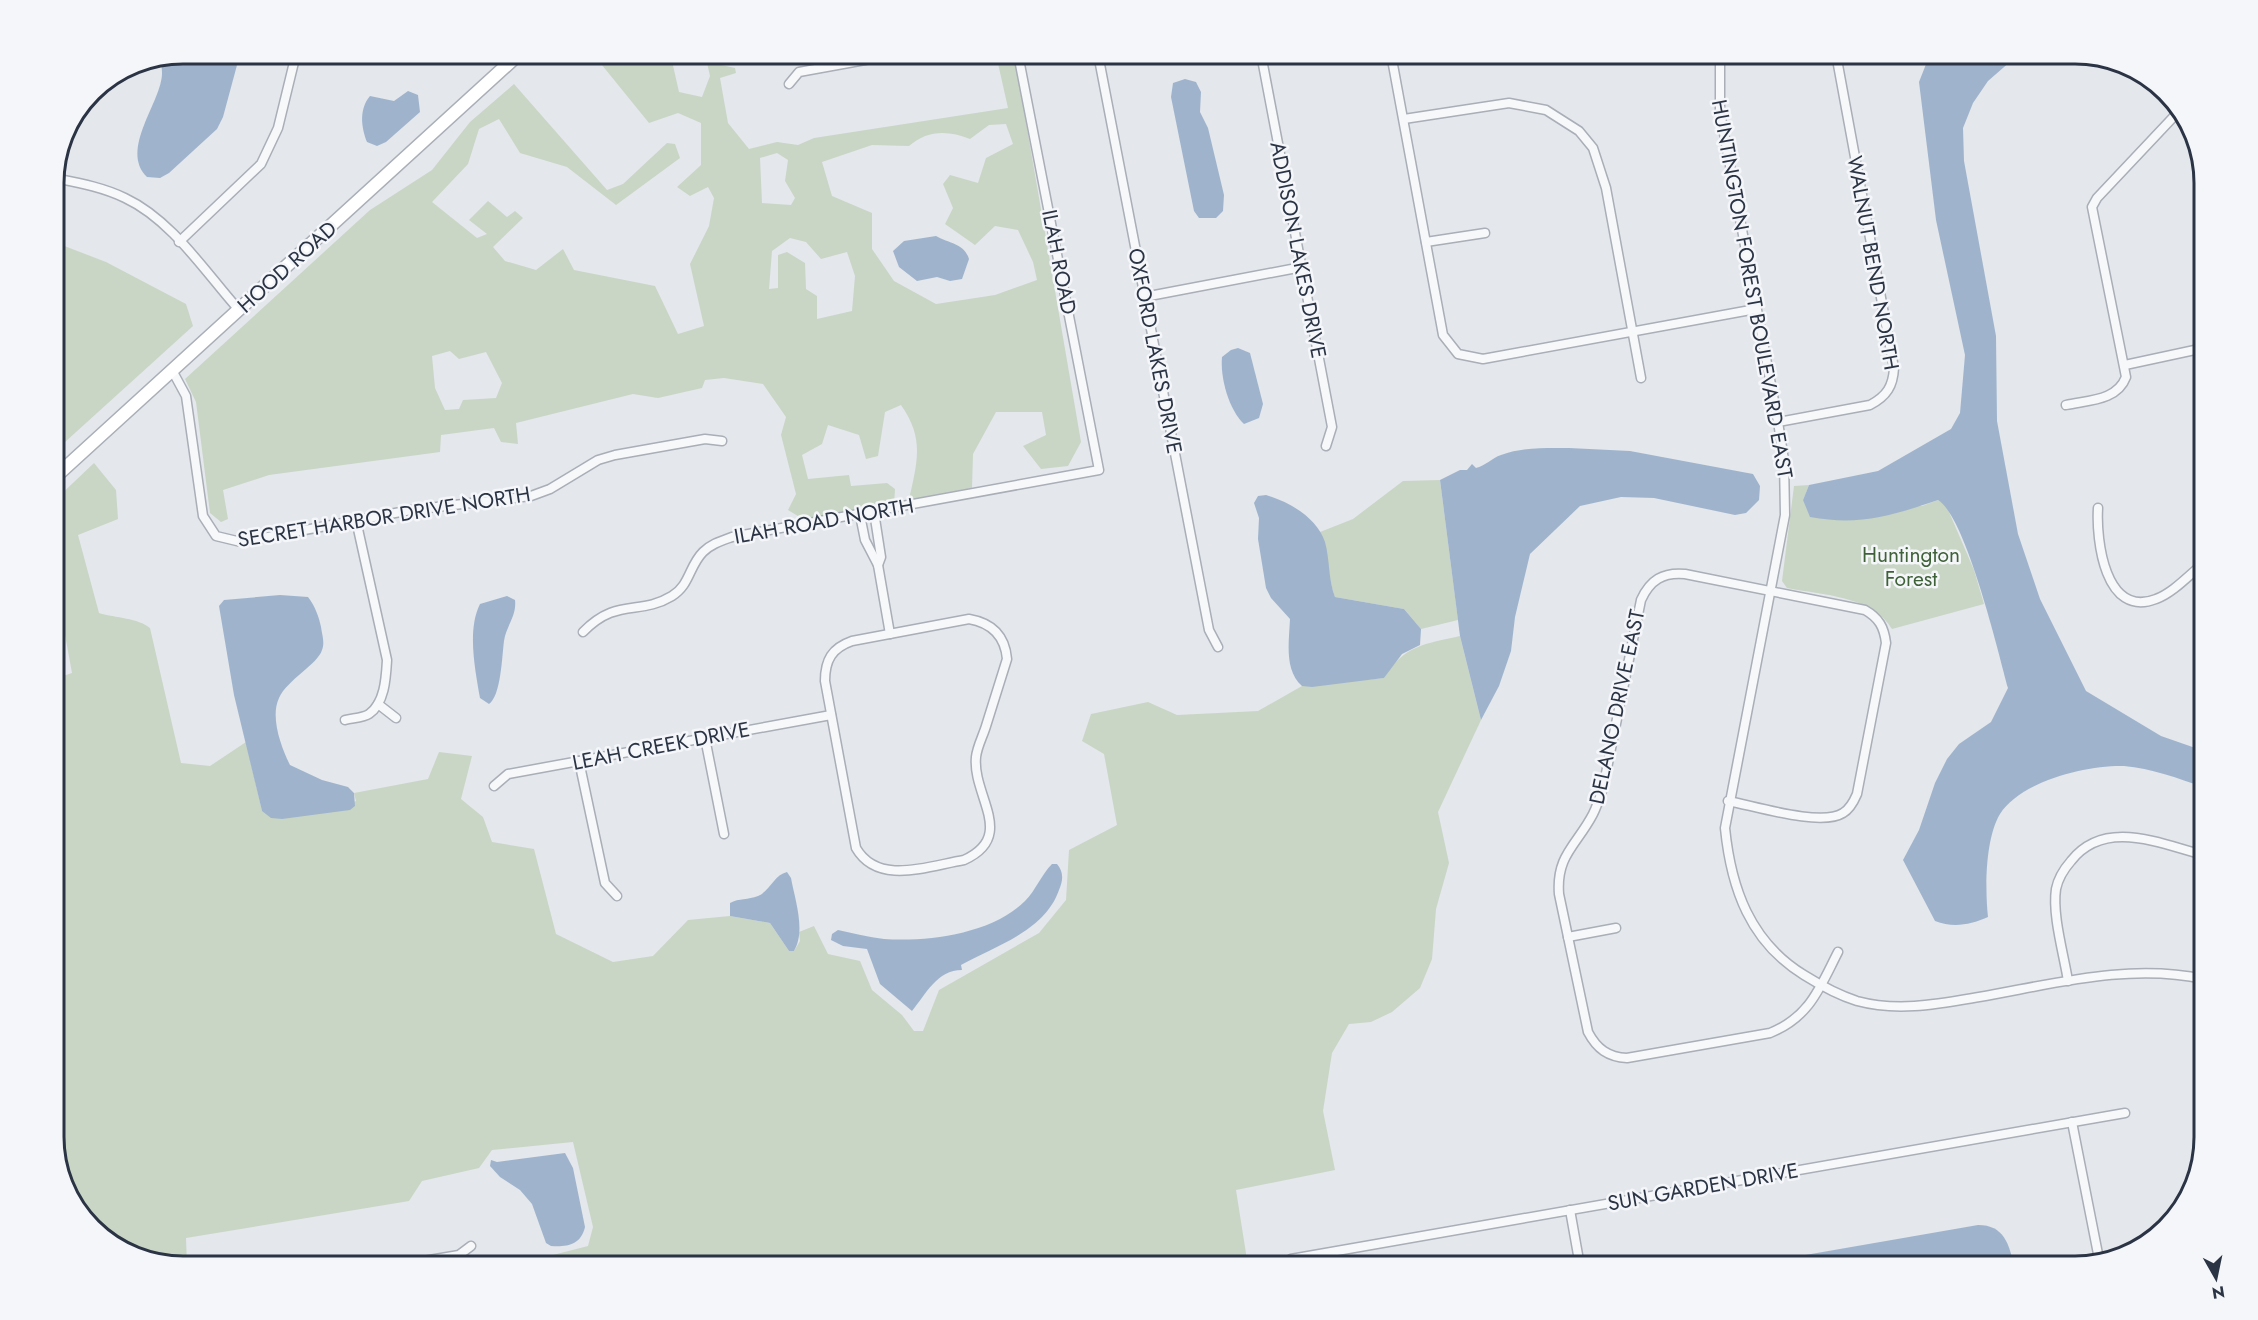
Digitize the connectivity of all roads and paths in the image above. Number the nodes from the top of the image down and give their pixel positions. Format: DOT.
graph roads {
  1 [pos="1263,64"];
  2 [pos="1393,64"];
  3 [pos="1719,64"];
  4 [pos="1838,64"];
  5 [pos="293,65"];
  6 [pos="507,65"];
  7 [pos="839,65"];
  8 [pos="1020,65"];
  9 [pos="1100,65"];
  10 [pos="789,84"];
  11 [pos="2173,117"];
  12 [pos="1404,119"];
  13 [pos="65,180"];
  14 [pos="1485,233"];
  15 [pos="179,242"];
  16 [pos="1426,242"];
  17 [pos="1302,267"];
  18 [pos="1144,297"];
  19 [pos="1756,309"];
  20 [pos="239,310"];
  21 [pos="1634,331"];
  22 [pos="2193,350"];
  23 [pos="2126,365"];
  24 [pos="173,372"];
  25 [pos="1641,378"];
  26 [pos="2066,405"];
  27 [pos="1778,422"];
  28 [pos="722,441"];
  29 [pos="1326,446"];
  30 [pos="65,468"];
  31 [pos="1099,470"];
  32 [pos="2098,507"];
  33 [pos="874,512"];
  34 [pos="860,515"];
  35 [pos="356,520"];
  36 [pos="878,566"];
  37 [pos="2193,571"];
  38 [pos="1770,591"];
  39 [pos="584,632"];
  40 [pos="890,634"];
  41 [pos="1218,647"];
  42 [pos="378,704"];
  43 [pos="831,715"];
  44 [pos="396,718"];
  45 [pos="345,720"];
  46 [pos="705,738"];
  47 [pos="579,762"];
  48 [pos="494,786"];
  49 [pos="1728,801"];
  50 [pos="724,834"];
  51 [pos="2194,852"];
  52 [pos="617,896"];
  53 [pos="1616,928"];
  54 [pos="1568,937"];
  55 [pos="1838,952"];
  56 [pos="2194,978"];
  57 [pos="2068,981"];
  58 [pos="1821,985"];
  59 [pos="2125,1113"];
  60 [pos="2072,1122"];
  61 [pos="1570,1210"];
  62 [pos="471,1246"];
  63 [pos="2098,1252"];
  64 [pos="453,1256"];
  65 [pos="1308,1256"];
  66 [pos="1578,1256"];
  1 -- 17 [label="street, ADDISON LAKES DRIVE"];
  2 -- 12 [label="street"];
  3 -- 19 [label="street, HUNTINGTON FOREST BOULEVARD EAST"];
  4 -- 27 [label="street, WALNUT BEND NORTH"];
  5 -- 15 [label="street"];
  6 -- 20 [label="street, HOOD ROAD"];
  7 -- 10 [label="street"];
  8 -- 31 [label="street, ILAH ROAD"];
  9 -- 18 [label="street, OXFORD LAKES DRIVE"];
  11 -- 23 [label="street"];
  12 -- 16 [label="street"];
  12 -- 21 [label="street"];
  13 -- 15 [label="street"];
  14 -- 16 [label="street"];
  15 -- 20 [label="street"];
  16 -- 21 [label="street"];
  17 -- 18 [label="street"];
  17 -- 29 [label="street, ADDISON LAKES DRIVE"];
  18 -- 41 [label="street, OXFORD LAKES DRIVE"];
  19 -- 21 [label="street"];
  19 -- 27 [label="street, HUNTINGTON FOREST BOULEVARD EAST"];
  20 -- 24 [label="street, HOOD ROAD"];
  21 -- 25 [label="street"];
  22 -- 23 [label="street"];
  23 -- 26 [label="street"];
  24 -- 30 [label="street, HOOD ROAD"];
  24 -- 35 [label="street, SECRET HARBOR DRIVE NORTH"];
  27 -- 38 [label="street, HUNTINGTON FOREST BOULEVARD EAST"];
  28 -- 35 [label="street, SECRET HARBOR DRIVE NORTH"];
  31 -- 33 [label="street, ILAH ROAD NORTH"];
  32 -- 37 [label="street"];
  33 -- 34 [label="street, ILAH ROAD NORTH"];
  33 -- 36 [label="street"];
  34 -- 36 [label="street"];
  34 -- 39 [label="street, ILAH ROAD NORTH"];
  35 -- 42 [label="street"];
  36 -- 40 [label="street"];
  38 -- 49 [label="street, HUNTINGTON FOREST BOULEVARD EAST"];
  38 -- 49 [label="street"];
  38 -- 54 [label="street, DELANO DRIVE EAST"];
  40 -- 43 [label="street"];
  40 -- 43 [label="street"];
  42 -- 44 [label="street"];
  42 -- 45 [label="street"];
  43 -- 46 [label="street, LEAH CREEK DRIVE"];
  46 -- 47 [label="street, LEAH CREEK DRIVE"];
  46 -- 50 [label="street"];
  47 -- 48 [label="street, LEAH CREEK DRIVE"];
  47 -- 52 [label="street"];
  49 -- 58 [label="street, HUNTINGTON FOREST BOULEVARD EAST"];
  51 -- 57 [label="street"];
  53 -- 54 [label="street"];
  54 -- 58 [label="street, DELANO DRIVE EAST"];
  55 -- 58 [label="street"];
  56 -- 57 [label="street, HUNTINGTON FOREST BOULEVARD EAST"];
  57 -- 58 [label="street, HUNTINGTON FOREST BOULEVARD EAST"];
  59 -- 60 [label="street, SUN GARDEN DRIVE"];
  60 -- 61 [label="street, SUN GARDEN DRIVE"];
  60 -- 63 [label="street"];
  61 -- 65 [label="street, SUN GARDEN DRIVE"];
  61 -- 66 [label="street"];
  62 -- 64 [label="street"];
}
